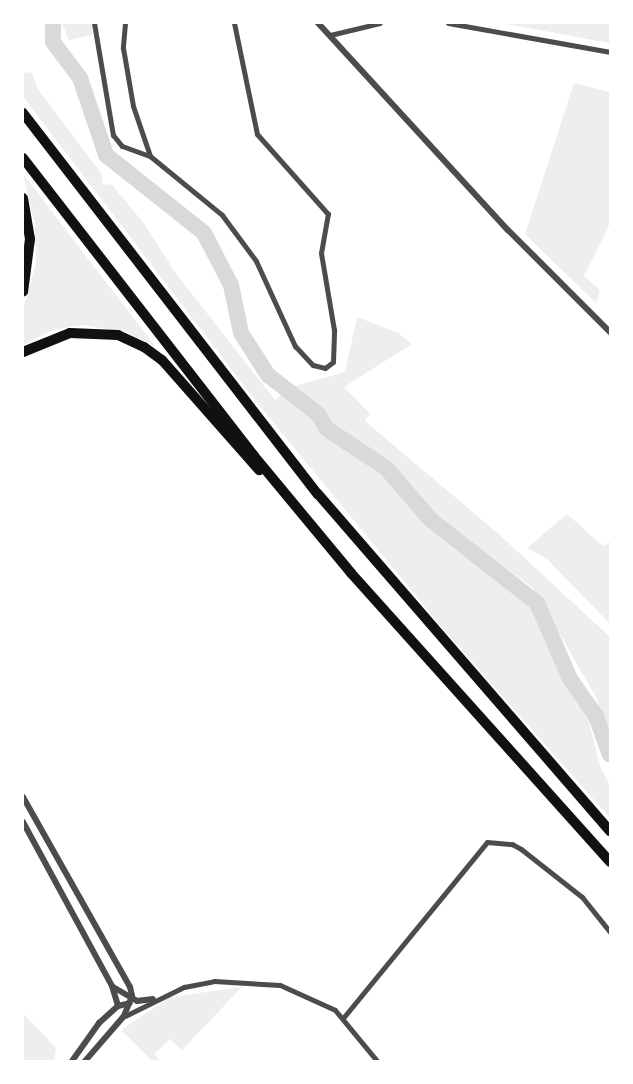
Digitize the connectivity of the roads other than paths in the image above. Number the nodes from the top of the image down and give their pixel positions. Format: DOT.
graph roads {
  1 [pos="94,23"];
  2 [pos="125,23"];
  3 [pos="234,23"];
  4 [pos="318,23"];
  5 [pos="380,23"];
  6 [pos="448,23"];
  7 [pos="330,35"];
  8 [pos="610,52"];
  9 [pos="23,113"];
  10 [pos="150,156"];
  11 [pos="23,158"];
  12 [pos="23,198"];
  13 [pos="23,292"];
  14 [pos="610,332"];
  15 [pos="23,352"];
  16 [pos="305,517"];
  17 [pos="23,797"];
  18 [pos="23,822"];
  19 [pos="610,831"];
  20 [pos="610,862"];
  21 [pos="610,932"];
  22 [pos="112,986"];
  23 [pos="153,999"];
  24 [pos="130,1003"];
  25 [pos="118,1006"];
  26 [pos="124,1016"];
  27 [pos="343,1018"];
  28 [pos="72,1061"];
  29 [pos="85,1061"];
  30 [pos="377,1061"];
  1 -- 10 [label="street"];
  2 -- 10 [label="street"];
  3 -- 10 [label="street"];
  4 -- 7 [label="street"];
  5 -- 7 [label="street"];
  6 -- 8 [label="street"];
  7 -- 14 [label="street"];
  9 -- 19 [label="highway"];
  11 -- 16 [label="highway"];
  12 -- 13 [label="highway"];
  15 -- 16 [label="highway"];
  16 -- 20 [label="highway"];
  17 -- 24 [label="street"];
  18 -- 22 [label="street"];
  21 -- 27 [label="street"];
  22 -- 23 [label="street"];
  22 -- 25 [label="street"];
  23 -- 26 [label="street"];
  23 -- 27 [label="street"];
  24 -- 25 [label="street"];
  24 -- 26 [label="street"];
  25 -- 28 [label="street"];
  26 -- 29 [label="street"];
  27 -- 30 [label="street"];
}
